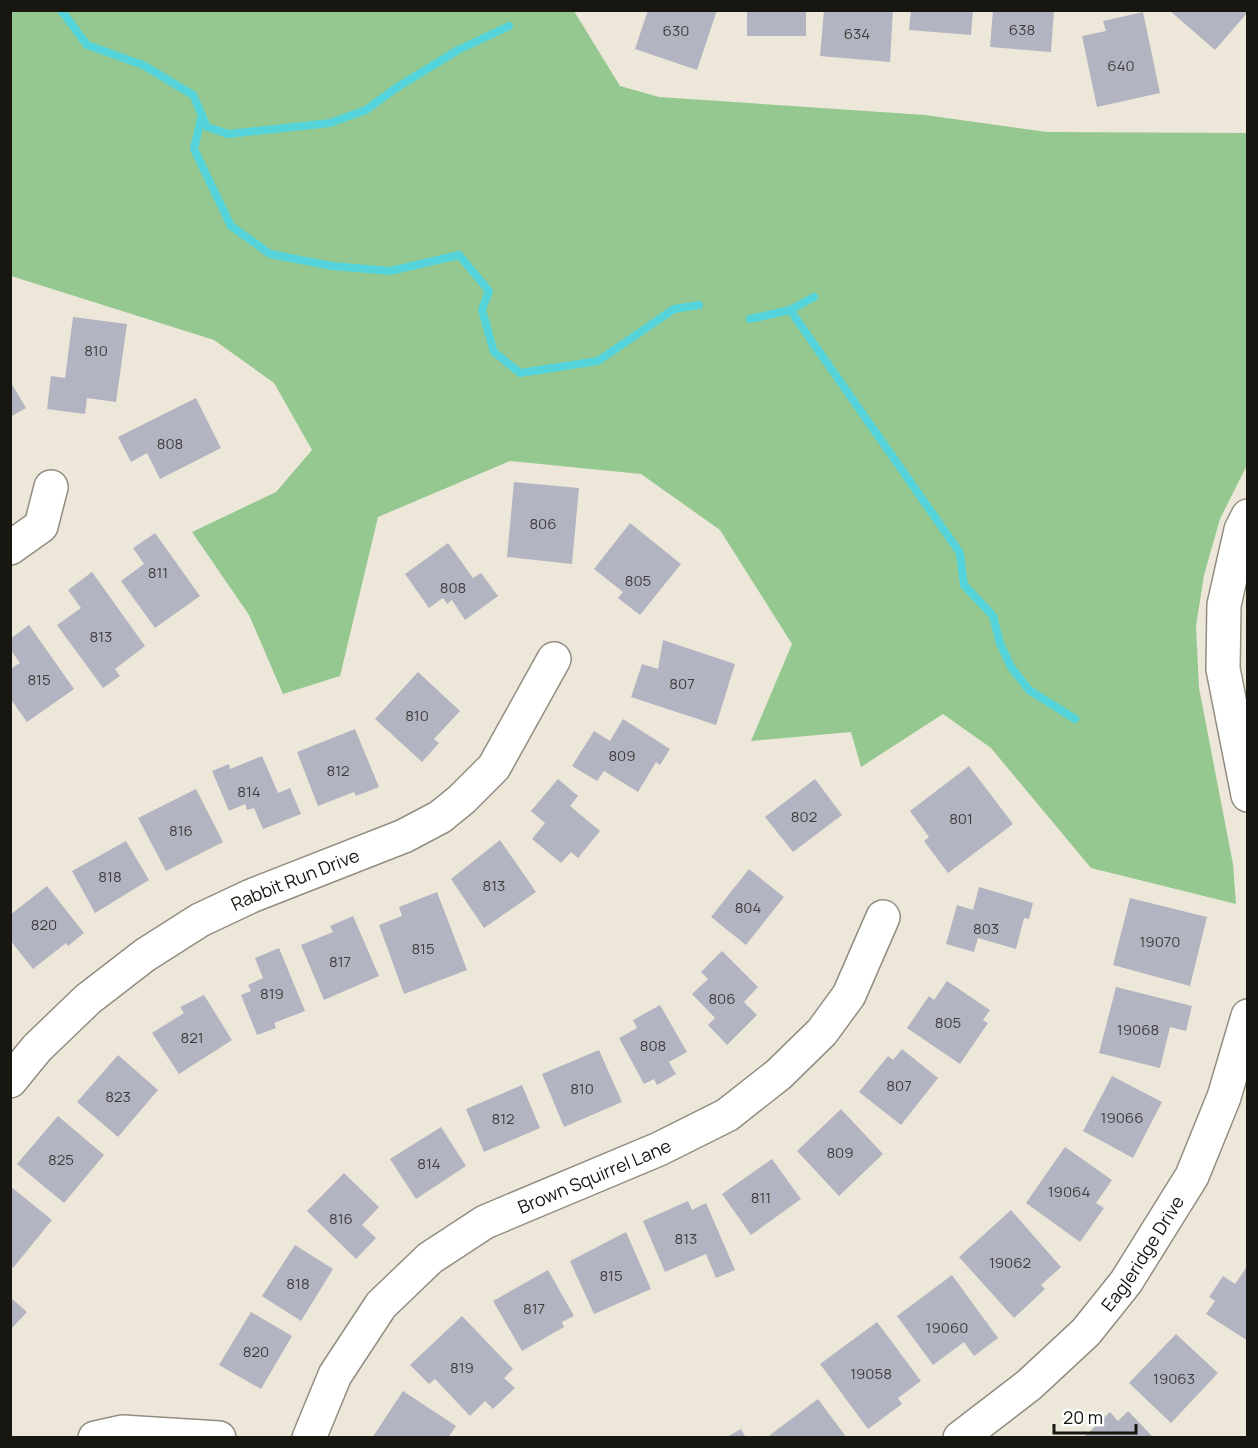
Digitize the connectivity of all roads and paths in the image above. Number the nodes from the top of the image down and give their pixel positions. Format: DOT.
graph roads {
  1 [pos="51,487"];
  2 [pos="1248,516"];
  3 [pos="10,548"];
  4 [pos="554,659"];
  5 [pos="1248,795"];
  6 [pos="883,918"];
  7 [pos="1248,1016"];
  8 [pos="10,1081"];
  9 [pos="95,1437"];
  10 [pos="219,1437"];
  11 [pos="309,1437"];
  12 [pos="960,1437"];
  1 -- 3 [label="street"];
  2 -- 5 [label="street"];
  4 -- 8 [label="street, Rabbit Run Drive"];
  6 -- 11 [label="street, Brown Squirrel Lane"];
  7 -- 12 [label="street, Eagleridge Drive"];
  9 -- 10 [label="street"];
}
